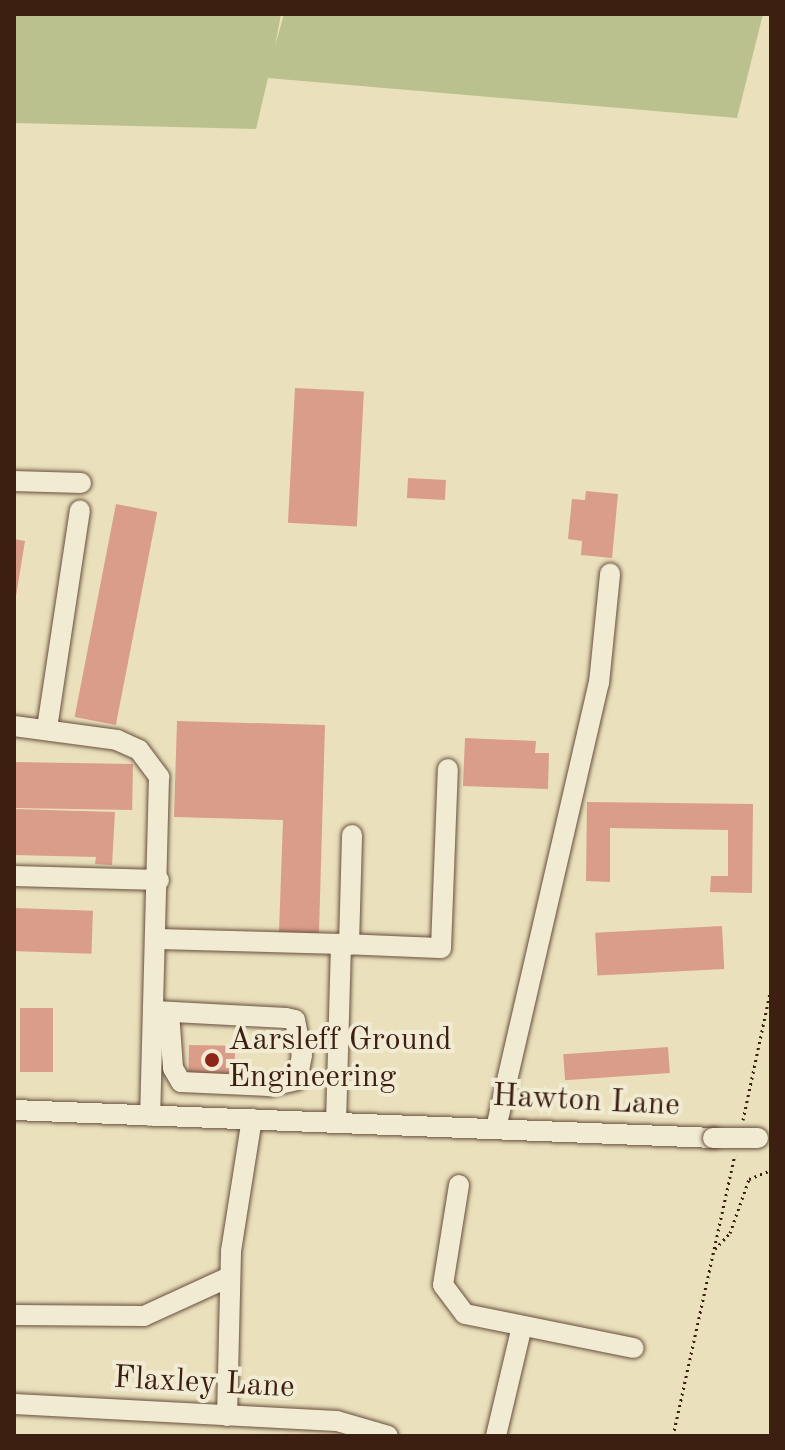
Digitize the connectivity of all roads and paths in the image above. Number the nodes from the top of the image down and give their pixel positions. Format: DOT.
graph roads {
  1 [pos="14,481"];
  2 [pos="81,483"];
  3 [pos="80,510"];
  4 [pos="610,574"];
  5 [pos="14,726"];
  6 [pos="47,728"];
  7 [pos="448,769"];
  8 [pos="352,835"];
  9 [pos="14,876"];
  10 [pos="159,880"];
  11 [pos="159,939"];
  12 [pos="345,945"];
  13 [pos="771,988"];
  14 [pos="162,1012"];
  15 [pos="14,1110"];
  16 [pos="150,1116"];
  17 [pos="252,1119"];
  18 [pos="336,1122"];
  19 [pos="496,1128"];
  20 [pos="757,1136"];
  21 [pos="737,1146"];
  22 [pos="771,1170"];
  23 [pos="459,1185"];
  24 [pos="715,1249"];
  25 [pos="229,1277"];
  26 [pos="14,1315"];
  27 [pos="522,1326"];
  28 [pos="634,1348"];
  29 [pos="14,1404"];
  30 [pos="227,1416"];
  31 [pos="388,1436"];
  32 [pos="496,1436"];
  33 [pos="673,1436"];
  1 -- 2 [label="street"];
  3 -- 6 [label="street"];
  4 -- 19 [label="street"];
  5 -- 6 [label="street"];
  6 -- 10 [label="street"];
  7 -- 12 [label="street"];
  8 -- 12 [label="street"];
  9 -- 10 [label="street"];
  10 -- 11 [label="street"];
  11 -- 12 [label="street"];
  11 -- 14 [label="street"];
  12 -- 18 [label="street"];
  13 -- 20 [label="path"];
  14 -- 14 [label="street"];
  14 -- 16 [label="street"];
  15 -- 16 [label="street, Hawton Lane"];
  16 -- 17 [label="street, Hawton Lane"];
  17 -- 18 [label="street, Hawton Lane"];
  17 -- 25 [label="street"];
  18 -- 19 [label="street, Hawton Lane"];
  19 -- 20 [label="street, Hawton Lane, bridge"];
  21 -- 24 [label="path"];
  22 -- 24 [label="path"];
  23 -- 27 [label="street"];
  24 -- 33 [label="path"];
  25 -- 26 [label="street"];
  25 -- 30 [label="street"];
  27 -- 28 [label="street"];
  27 -- 32 [label="street"];
  29 -- 30 [label="street, Flaxley Lane"];
  30 -- 31 [label="street, Flaxley Lane"];
}
